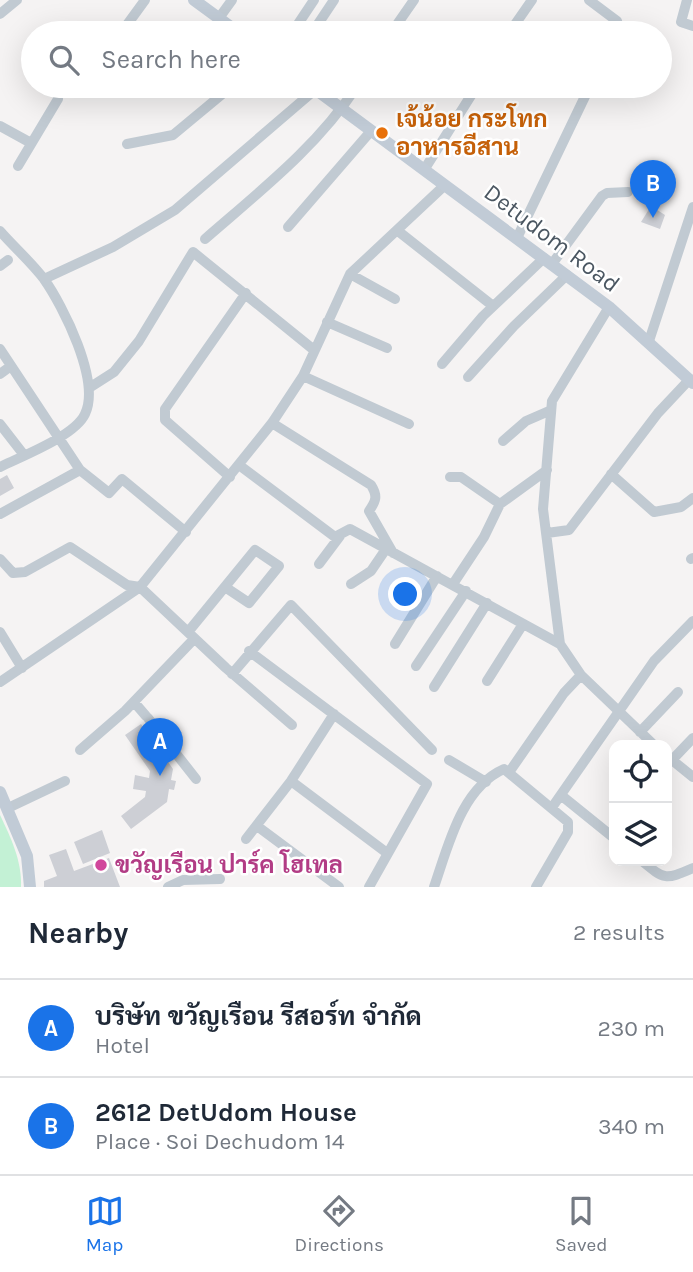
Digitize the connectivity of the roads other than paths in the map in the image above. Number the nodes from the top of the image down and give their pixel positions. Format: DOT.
graph roads {
  1 [pos="17,0"];
  2 [pos="145,0"];
  3 [pos="194,0"];
  4 [pos="232,0"];
  5 [pos="314,0"];
  6 [pos="334,0"];
  7 [pos="414,0"];
  8 [pos="532,0"];
  9 [pos="589,0"];
  10 [pos="687,0"];
  11 [pos="0,14"];
  12 [pos="219,18"];
  13 [pos="130,21"];
  14 [pos="223,21"];
  15 [pos="300,21"];
  16 [pos="320,21"];
  17 [pos="399,21"];
  18 [pos="517,21"];
  19 [pos="617,21"];
  20 [pos="693,26"];
  21 [pos="218,98"];
  22 [pos="302,98"];
  23 [pos="327,98"];
  24 [pos="349,98"];
  25 [pos="469,98"];
  26 [pos="584,98"];
  27 [pos="58,99"];
  28 [pos="342,109"];
  29 [pos="0,126"];
  30 [pos="371,131"];
  31 [pos="31,144"];
  32 [pos="127,144"];
  33 [pos="18,166"];
  34 [pos="424,170"];
  35 [pos="445,185"];
  36 [pos="628,192"];
  37 [pos="693,207"];
  38 [pos="288,227"];
  39 [pos="398,231"];
  40 [pos="0,232"];
  41 [pos="517,238"];
  42 [pos="205,239"];
  43 [pos="548,261"];
  44 [pos="350,274"];
  45 [pos="566,275"];
  46 [pos="44,279"];
  47 [pos="246,293"];
  48 [pos="395,299"];
  49 [pos="493,306"];
  50 [pos="609,307"];
  51 [pos="327,322"];
  52 [pos="649,341"];
  53 [pos="0,348"];
  54 [pos="387,348"];
  55 [pos="314,349"];
  56 [pos="442,363"];
  57 [pos="11,366"];
  58 [pos="0,374"];
  59 [pos="303,376"];
  60 [pos="468,377"];
  61 [pos="691,381"];
  62 [pos="89,388"];
  63 [pos="550,411"];
  64 [pos="272,423"];
  65 [pos="0,424"];
  66 [pos="409,424"];
  67 [pos="59,438"];
  68 [pos="503,441"];
  69 [pos="24,455"];
  70 [pos="239,465"];
  71 [pos="0,467"];
  72 [pos="80,470"];
  73 [pos="547,470"];
  74 [pos="611,474"];
  75 [pos="230,477"];
  76 [pos="450,477"];
  77 [pos="693,498"];
  78 [pos="500,504"];
  79 [pos="0,514"];
  80 [pos="186,532"];
  81 [pos="547,533"];
  82 [pos="340,536"];
  83 [pos="390,551"];
  84 [pos="0,559"];
  85 [pos="319,564"];
  86 [pos="437,576"];
  87 [pos="351,584"];
  88 [pos="453,584"];
  89 [pos="140,587"];
  90 [pos="225,587"];
  91 [pos="466,591"];
  92 [pos="487,603"];
  93 [pos="693,621"];
  94 [pos="523,624"];
  95 [pos="0,632"];
  96 [pos="191,636"];
  97 [pos="395,644"];
  98 [pos="560,644"];
  99 [pos="249,651"];
  100 [pos="416,666"];
  101 [pos="22,668"];
  102 [pos="232,674"];
  103 [pos="581,675"];
  104 [pos="487,681"];
  105 [pos="0,682"];
  106 [pos="434,687"];
  107 [pos="678,692"];
  108 [pos="134,702"];
  109 [pos="619,712"];
  110 [pos="334,714"];
  111 [pos="292,725"];
  112 [pos="640,732"];
  113 [pos="693,738"];
  114 [pos="649,740"];
  115 [pos="80,750"];
  116 [pos="432,750"];
  117 [pos="672,756"];
  118 [pos="449,760"];
  119 [pos="672,760"];
  120 [pos="510,771"];
  121 [pos="693,777"];
  122 [pos="196,779"];
  123 [pos="65,781"];
  124 [pos="290,781"];
  125 [pos="486,782"];
  126 [pos="0,792"];
  127 [pos="562,796"];
  128 [pos="553,806"];
  129 [pos="8,808"];
  130 [pos="257,826"];
  131 [pos="609,834"];
  132 [pos="246,839"];
  133 [pos="387,853"];
  134 [pos="648,866"];
  135 [pos="693,868"];
  136 [pos="220,879"];
  137 [pos="30,887"];
  138 [pos="168,887"];
  139 [pos="339,887"];
  140 [pos="369,887"];
  141 [pos="434,887"];
  142 [pos="536,887"];
  1 -- 11 [label="street"];
  2 -- 13 [label="street"];
  3 -- 12 [label="main road"];
  4 -- 12 [label="street"];
  5 -- 15 [label="street"];
  6 -- 16 [label="street"];
  7 -- 17 [label="street"];
  8 -- 18 [label="street"];
  9 -- 19 [label="street"];
  10 -- 20 [label="street"];
  12 -- 14 [label="main road"];
  21 -- 32 [label="street"];
  22 -- 46 [label="street"];
  23 -- 28 [label="main road, Detudom Road"];
  24 -- 28 [label="street"];
  25 -- 34 [label="street"];
  26 -- 41 [label="street"];
  27 -- 31 [label="street"];
  28 -- 30 [label="main road, Detudom Road"];
  28 -- 42 [label="street"];
  29 -- 31 [label="street"];
  30 -- 34 [label="main road, Detudom Road"];
  30 -- 38 [label="street"];
  31 -- 33 [label="street"];
  34 -- 35 [label="main road, Detudom Road"];
  35 -- 39 [label="street"];
  35 -- 41 [label="main road, Detudom Road"];
  36 -- 43 [label="street"];
  37 -- 52 [label="street"];
  39 -- 44 [label="street"];
  39 -- 49 [label="street"];
  40 -- 46 [label="street"];
  41 -- 43 [label="main road, Detudom Road"];
  43 -- 45 [label="main road, Detudom Road"];
  43 -- 49 [label="street"];
  44 -- 48 [label="street"];
  44 -- 51 [label="street"];
  45 -- 50 [label="main road, Detudom Road"];
  45 -- 60 [label="street"];
  46 -- 62 [label="street"];
  47 -- 55 [label="street"];
  47 -- 62 [label="street"];
  47 -- 75 [label="street"];
  49 -- 56 [label="street"];
  50 -- 52 [label="main road, Detudom Road"];
  50 -- 63 [label="street"];
  51 -- 54 [label="street"];
  51 -- 55 [label="street"];
  52 -- 61 [label="main road, Detudom Road"];
  53 -- 57 [label="street"];
  55 -- 59 [label="street"];
  57 -- 58 [label="street"];
  57 -- 67 [label="street"];
  59 -- 64 [label="street"];
  59 -- 66 [label="street"];
  61 -- 74 [label="street"];
  62 -- 67 [label="street"];
  63 -- 68 [label="street"];
  63 -- 73 [label="street"];
  64 -- 70 [label="street"];
  64 -- 83 [label="street"];
  65 -- 69 [label="street"];
  67 -- 69 [label="street"];
  67 -- 72 [label="street"];
  69 -- 71 [label="street"];
  70 -- 75 [label="street"];
  70 -- 82 [label="street"];
  72 -- 79 [label="street"];
  72 -- 80 [label="street"];
  73 -- 78 [label="street"];
  73 -- 81 [label="street"];
  74 -- 77 [label="street"];
  74 -- 81 [label="street"];
  75 -- 80 [label="street"];
  76 -- 78 [label="street"];
  78 -- 88 [label="street"];
  80 -- 89 [label="street"];
  81 -- 98 [label="street"];
  82 -- 83 [label="street"];
  82 -- 85 [label="street"];
  83 -- 86 [label="street"];
  83 -- 87 [label="street"];
  84 -- 89 [label="street"];
  86 -- 88 [label="street"];
  86 -- 97 [label="street"];
  88 -- 91 [label="street"];
  89 -- 96 [label="street"];
  89 -- 101 [label="street"];
  90 -- 90 [label="street"];
  90 -- 96 [label="street"];
  91 -- 92 [label="street"];
  91 -- 100 [label="street"];
  92 -- 94 [label="street"];
  92 -- 106 [label="street"];
  93 -- 109 [label="street"];
  94 -- 98 [label="street"];
  94 -- 104 [label="street"];
  95 -- 101 [label="street"];
  96 -- 102 [label="street"];
  96 -- 108 [label="street"];
  98 -- 103 [label="street"];
  99 -- 102 [label="street"];
  99 -- 110 [label="street"];
  99 -- 116 [label="street"];
  101 -- 105 [label="street"];
  102 -- 111 [label="street"];
  103 -- 109 [label="street"];
  103 -- 120 [label="street"];
  107 -- 112 [label="street"];
  108 -- 115 [label="street"];
  108 -- 122 [label="street"];
  109 -- 112 [label="street"];
  109 -- 127 [label="street"];
  110 -- 124 [label="street"];
  110 -- 133 [label="street"];
  112 -- 114 [label="street"];
  113 -- 117 [label="street"];
  118 -- 125 [label="street"];
  119 -- 121 [label="street"];
  120 -- 125 [label="street"];
  120 -- 128 [label="street"];
  123 -- 129 [label="street"];
  124 -- 130 [label="street"];
  124 -- 133 [label="street"];
  125 -- 141 [label="street"];
  126 -- 129 [label="main road"];
  127 -- 128 [label="street"];
  127 -- 131 [label="street"];
  128 -- 142 [label="street"];
  129 -- 137 [label="main road"];
  130 -- 132 [label="street"];
  130 -- 139 [label="street"];
  133 -- 140 [label="street"];
  134 -- 135 [label="street"];
  136 -- 138 [label="street"];
}
